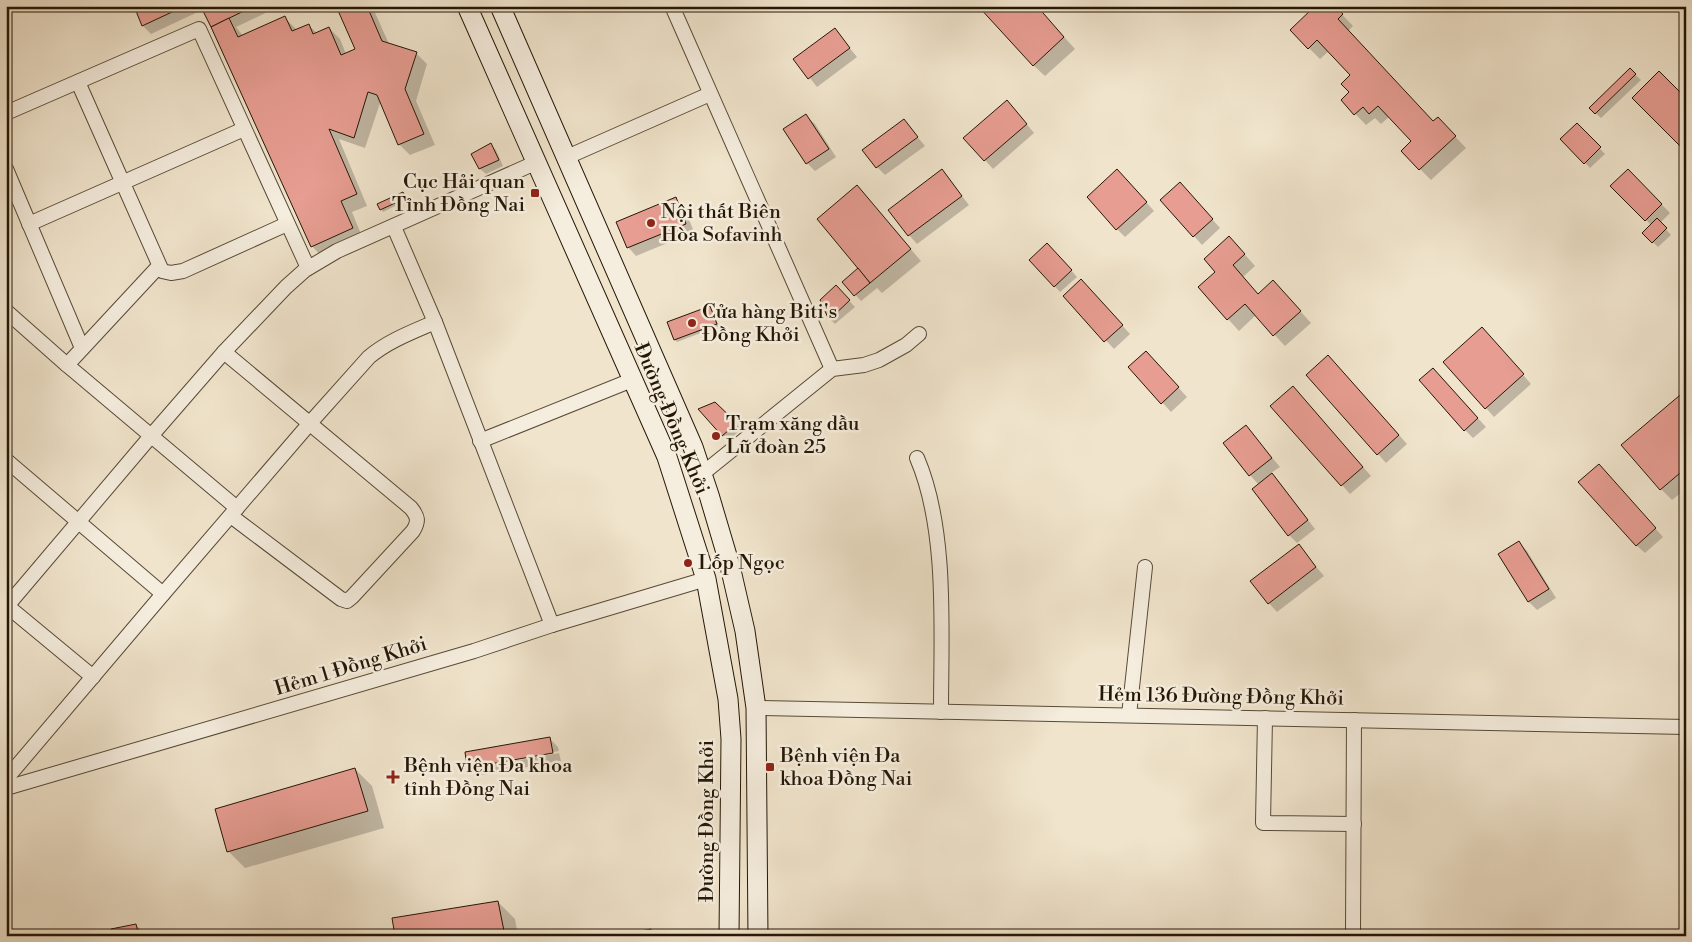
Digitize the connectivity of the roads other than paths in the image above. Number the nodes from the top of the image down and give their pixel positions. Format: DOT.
graph roads {
  1 [pos="467,6"];
  2 [pos="500,6"];
  3 [pos="672,6"];
  4 [pos="515,41"];
  5 [pos="487,54"];
  6 [pos="78,82"];
  7 [pos="710,94"];
  8 [pos="6,113"];
  9 [pos="244,129"];
  10 [pos="567,156"];
  11 [pos="535,163"];
  12 [pos="6,169"];
  13 [pos="122,182"];
  14 [pos="29,224"];
  15 [pos="287,224"];
  16 [pos="394,227"];
  17 [pos="159,266"];
  18 [pos="308,268"];
  19 [pos="6,311"];
  20 [pos="435,322"];
  21 [pos="919,334"];
  22 [pos="82,348"];
  23 [pos="224,352"];
  24 [pos="67,365"];
  25 [pos="832,369"];
  26 [pos="632,380"];
  27 [pos="310,423"];
  28 [pos="151,436"];
  29 [pos="480,441"];
  30 [pos="917,458"];
  31 [pos="6,460"];
  32 [pos="702,474"];
  33 [pos="677,486"];
  34 [pos="234,512"];
  35 [pos="78,521"];
  36 [pos="1145,567"];
  37 [pos="706,579"];
  38 [pos="163,594"];
  39 [pos="6,605"];
  40 [pos="552,625"];
  41 [pos="93,677"];
  42 [pos="756,708"];
  43 [pos="941,712"];
  44 [pos="1129,715"];
  45 [pos="1265,718"];
  46 [pos="1354,720"];
  47 [pos="1686,726"];
  48 [pos="6,779"];
  49 [pos="6,788"];
  50 [pos="1354,824"];
  51 [pos="729,936"];
  52 [pos="758,936"];
  53 [pos="1353,936"];
  1 -- 5 [label="main road, Đường Đồng Khởi"];
  2 -- 4 [label="main road, Đường Đồng Khởi"];
  3 -- 7 [label="street"];
  4 -- 5 [label="main road"];
  4 -- 10 [label="main road, Đường Đồng Khởi"];
  5 -- 11 [label="main road, Đường Đồng Khởi"];
  6 -- 8 [label="street"];
  6 -- 9 [label="street"];
  6 -- 13 [label="street"];
  7 -- 10 [label="street"];
  7 -- 25 [label="street"];
  9 -- 13 [label="street"];
  9 -- 15 [label="street"];
  10 -- 32 [label="main road, Đường Đồng Khởi"];
  11 -- 16 [label="street"];
  11 -- 26 [label="main road, Đường Đồng Khởi"];
  12 -- 14 [label="street"];
  13 -- 14 [label="street"];
  13 -- 17 [label="street"];
  14 -- 22 [label="street"];
  15 -- 17 [label="street"];
  15 -- 18 [label="street"];
  16 -- 18 [label="street"];
  16 -- 20 [label="street"];
  17 -- 22 [label="street"];
  18 -- 23 [label="street"];
  19 -- 24 [label="street"];
  20 -- 27 [label="street"];
  20 -- 29 [label="street"];
  21 -- 25 [label="street"];
  22 -- 24 [label="street"];
  23 -- 27 [label="street"];
  23 -- 28 [label="street"];
  24 -- 28 [label="street"];
  25 -- 32 [label="street"];
  26 -- 29 [label="street"];
  26 -- 33 [label="main road, Đường Đồng Khởi"];
  27 -- 34 [label="street"];
  27 -- 34 [label="street"];
  28 -- 34 [label="street"];
  28 -- 35 [label="street"];
  29 -- 40 [label="street"];
  30 -- 43 [label="street"];
  31 -- 35 [label="street"];
  32 -- 33 [label="main road"];
  32 -- 42 [label="main road, Đường Đồng Khởi"];
  33 -- 37 [label="main road, Đường Đồng Khởi"];
  34 -- 38 [label="street"];
  35 -- 38 [label="street"];
  35 -- 39 [label="street"];
  36 -- 44 [label="street"];
  37 -- 40 [label="street, Hẻm 1 Đồng Khởi"];
  37 -- 51 [label="main road, Đường Đồng Khởi"];
  38 -- 41 [label="street"];
  39 -- 41 [label="street"];
  40 -- 49 [label="street, Hẻm 1 Đồng Khởi"];
  41 -- 48 [label="street"];
  42 -- 43 [label="street, Hẻm 136 Đường Đồng Khởi"];
  42 -- 52 [label="main road, Đường Đồng Khởi"];
  43 -- 44 [label="street, Hẻm 136 Đường Đồng Khởi"];
  44 -- 45 [label="street, Hẻm 136 Đường Đồng Khởi"];
  45 -- 46 [label="street, Hẻm 136 Đường Đồng Khởi"];
  45 -- 50 [label="street"];
  46 -- 47 [label="street, Hẻm 136 Đường Đồng Khởi"];
  46 -- 50 [label="street"];
  50 -- 53 [label="street"];
}
